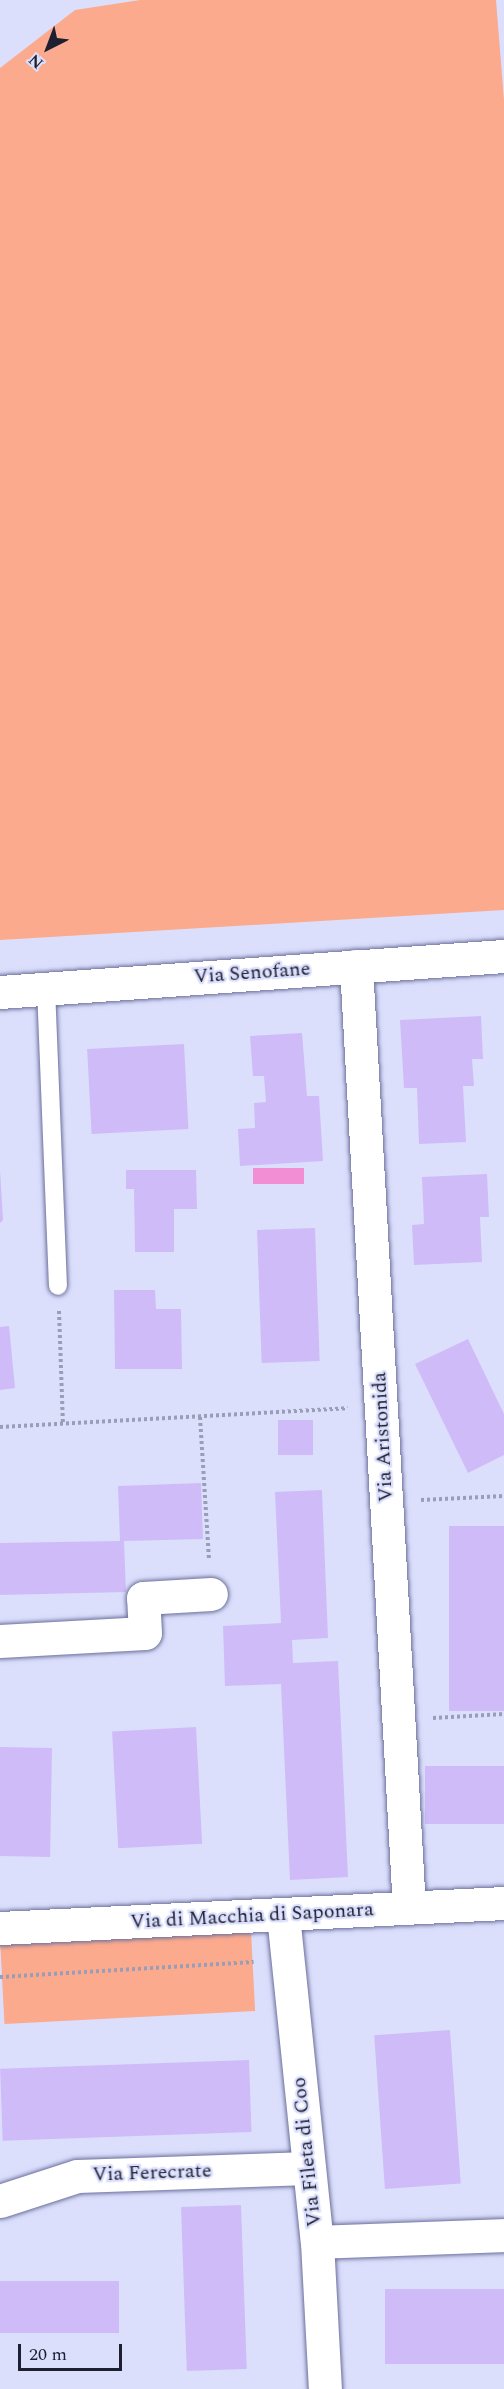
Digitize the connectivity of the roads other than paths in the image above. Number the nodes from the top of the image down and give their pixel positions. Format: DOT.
graph roads {
  1 [pos="504,956"];
  2 [pos="356,966"];
  3 [pos="46,988"];
  4 [pos="0,992"];
  5 [pos="58,1286"];
  6 [pos="211,1594"];
  7 [pos="0,1641"];
  8 [pos="504,1903"];
  9 [pos="409,1908"];
  10 [pos="283,1914"];
  11 [pos="0,1928"];
  12 [pos="308,2168"];
  13 [pos="0,2201"];
  14 [pos="504,2235"];
  15 [pos="316,2242"];
  16 [pos="325,2389"];
  1 -- 2 [label="street, Via Senofane"];
  2 -- 3 [label="street, Via Senofane"];
  2 -- 9 [label="street, Via Aristonida"];
  3 -- 4 [label="street, Via Senofane"];
  3 -- 5 [label="lane"];
  6 -- 7 [label="street"];
  8 -- 9 [label="street, Via di Macchia di Saponara"];
  9 -- 10 [label="street, Via di Macchia di Saponara"];
  10 -- 11 [label="street, Via di Macchia di Saponara"];
  10 -- 12 [label="street, Via Fileta di Coo"];
  12 -- 13 [label="street, Via Ferecrate"];
  12 -- 15 [label="street, Via Fileta di Coo"];
  14 -- 15 [label="street"];
  15 -- 16 [label="street, Via Fileta di Coo"];
}
